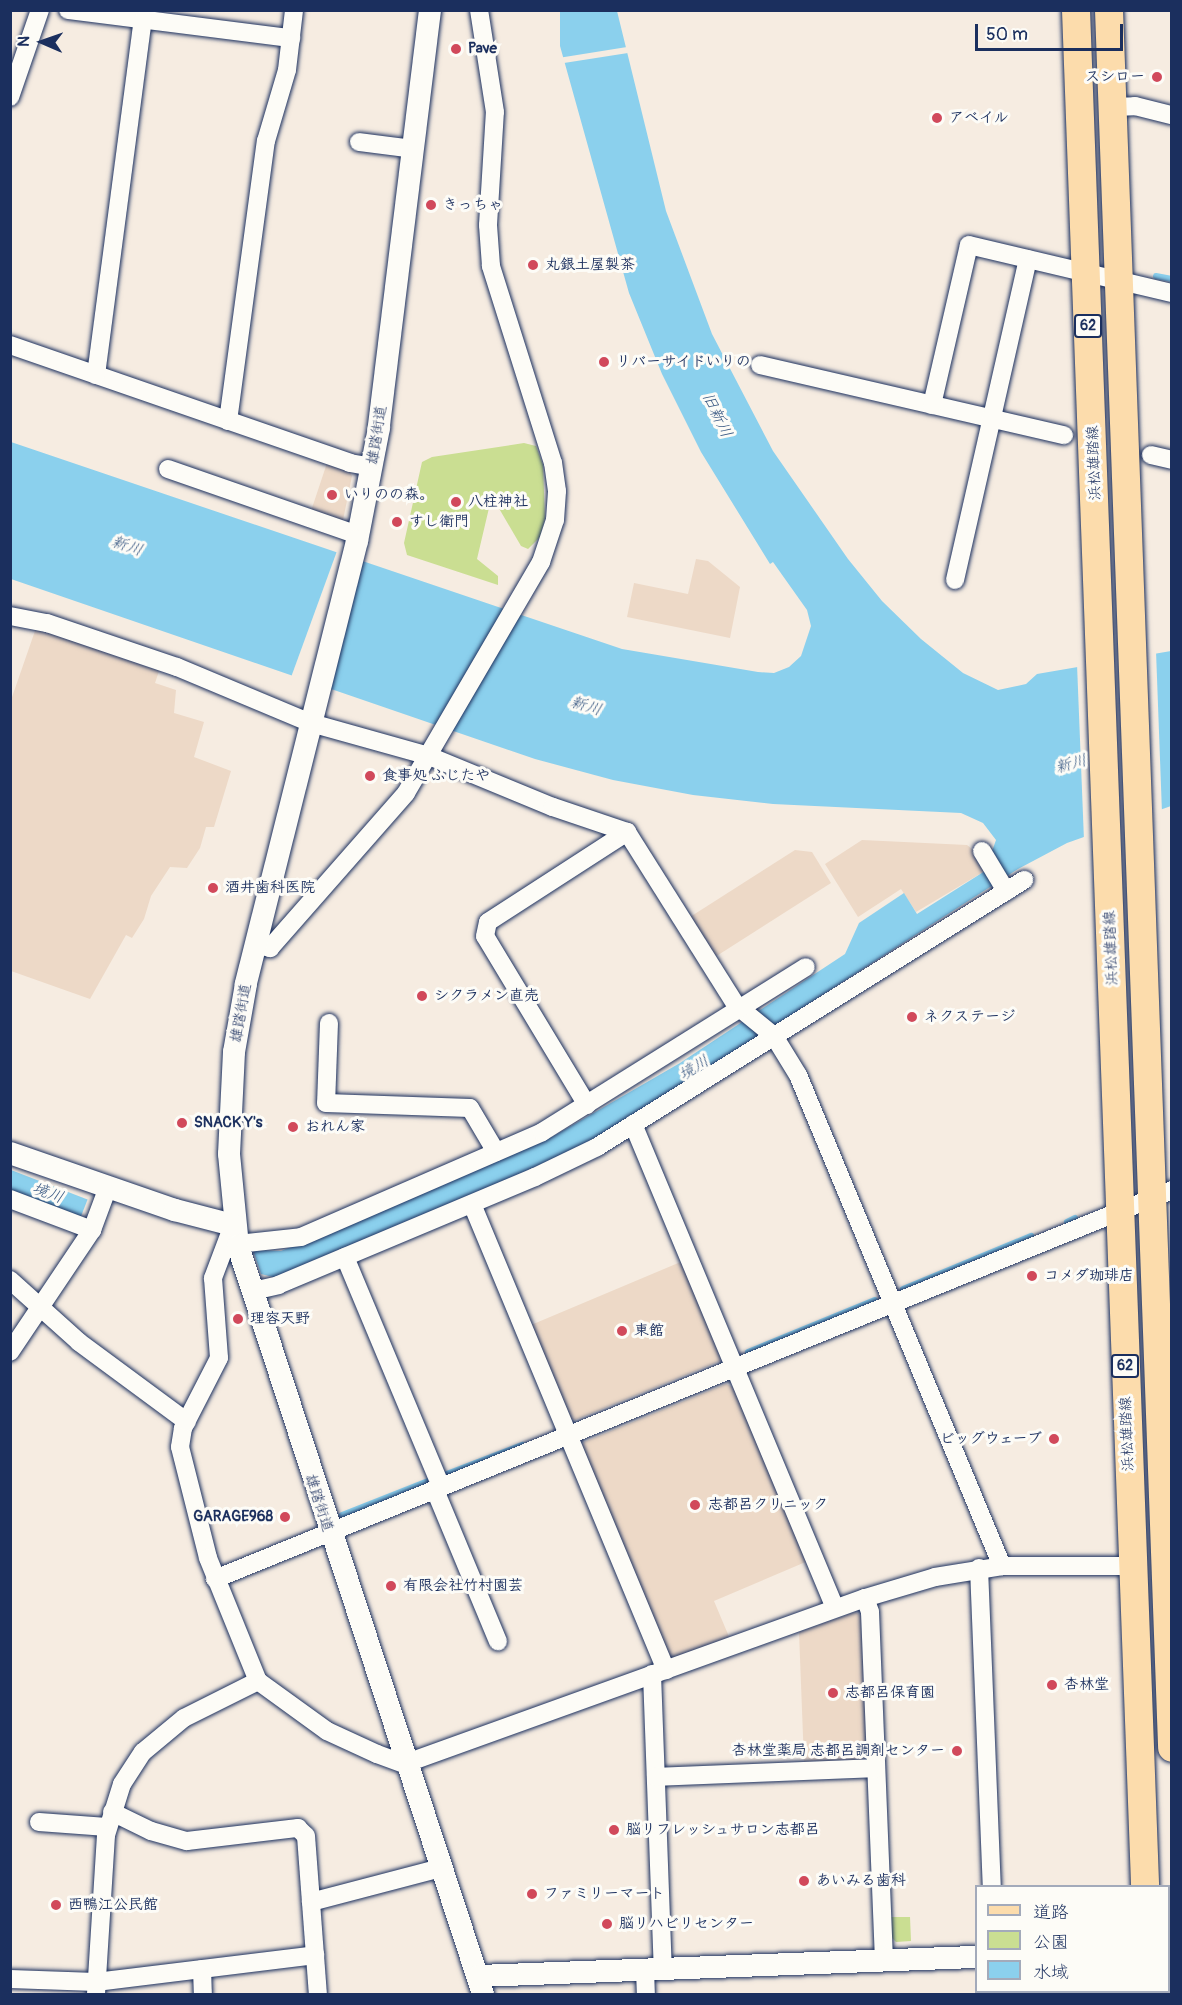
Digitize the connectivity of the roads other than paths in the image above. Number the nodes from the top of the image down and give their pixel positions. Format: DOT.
graph roads {
  1 [pos="39,10"];
  2 [pos="68,10"];
  3 [pos="294,10"];
  4 [pos="430,10"];
  5 [pos="479,10"];
  6 [pos="1076,10"];
  7 [pos="1109,10"];
  8 [pos="143,20"];
  9 [pos="291,38"];
  10 [pos="10,97"];
  11 [pos="1112,107"];
  12 [pos="1172,115"];
  13 [pos="359,142"];
  14 [pos="414,149"];
  15 [pos="1028,259"];
  16 [pos="1086,273"];
  17 [pos="1119,281"];
  18 [pos="1172,293"];
  19 [pos="10,345"];
  20 [pos="760,366"];
  21 [pos="96,375"];
  22 [pos="932,405"];
  23 [pos="992,419"];
  24 [pos="228,421"];
  25 [pos="1064,435"];
  26 [pos="1151,455"];
  27 [pos="1171,456"];
  28 [pos="372,467"];
  29 [pos="168,469"];
  30 [pos="358,538"];
  31 [pos="955,580"];
  32 [pos="10,616"];
  33 [pos="313,715"];
  34 [pos="432,751"];
  35 [pos="627,832"];
  36 [pos="982,851"];
  37 [pos="1024,880"];
  38 [pos="1004,886"];
  39 [pos="256,944"];
  40 [pos="806,967"];
  41 [pos="743,1010"];
  42 [pos="329,1023"];
  43 [pos="773,1035"];
  44 [pos="587,1105"];
  45 [pos="633,1124"];
  46 [pos="496,1152"];
  47 [pos="10,1153"];
  48 [pos="108,1187"];
  49 [pos="1161,1195"];
  50 [pos="10,1199"];
  51 [pos="472,1204"];
  52 [pos="1119,1212"];
  53 [pos="92,1230"];
  54 [pos="237,1238"];
  55 [pos="345,1257"];
  56 [pos="10,1280"];
  57 [pos="250,1281"];
  58 [pos="893,1304"];
  59 [pos="39,1309"];
  60 [pos="10,1352"];
  61 [pos="736,1369"];
  62 [pos="187,1422"];
  63 [pos="569,1437"];
  64 [pos="438,1489"];
  65 [pos="328,1531"];
  66 [pos="1002,1566"];
  67 [pos="1133,1566"];
  68 [pos="1168,1567"];
  69 [pos="979,1568"];
  70 [pos="215,1579"];
  71 [pos="865,1598"];
  72 [pos="835,1608"];
  73 [pos="498,1641"];
  74 [pos="659,1672"];
  75 [pos="258,1681"];
  76 [pos="1172,1748"];
  77 [pos="404,1764"];
  78 [pos="876,1768"];
  79 [pos="656,1777"];
  80 [pos="110,1820"];
  81 [pos="39,1822"];
  82 [pos="441,1868"];
  83 [pos="992,1885"];
  84 [pos="1145,1885"];
  85 [pos="311,1902"];
  86 [pos="315,1955"];
  87 [pos="975,1957"];
  88 [pos="884,1961"];
  89 [pos="654,1969"];
  90 [pos="202,1970"];
  91 [pos="10,1979"];
  92 [pos="481,1985"];
  93 [pos="96,1988"];
  94 [pos="203,1995"];
  95 [pos="318,1995"];
  96 [pos="646,1995"];
  1 -- 10 [label="street"];
  2 -- 8 [label="street"];
  3 -- 9 [label="street"];
  4 -- 14 [label="street, 雄踏街道"];
  5 -- 34 [label="street"];
  6 -- 16 [label="main road, 浜松雄踏線 / 62"];
  7 -- 11 [label="main road, 浜松雄踏線 / 62"];
  8 -- 9 [label="street"];
  8 -- 21 [label="street"];
  9 -- 24 [label="street"];
  11 -- 12 [label="street"];
  11 -- 17 [label="main road, 浜松雄踏線 / 62"];
  13 -- 14 [label="street"];
  14 -- 28 [label="street, 雄踏街道"];
  15 -- 16 [label="street"];
  15 -- 22 [label="street"];
  15 -- 23 [label="street"];
  16 -- 17 [label="street"];
  16 -- 52 [label="main road, 浜松雄踏線 / 62"];
  17 -- 18 [label="street"];
  17 -- 49 [label="main road, 浜松雄踏線 / 62"];
  19 -- 21 [label="street"];
  20 -- 22 [label="street"];
  21 -- 24 [label="street"];
  22 -- 23 [label="street"];
  23 -- 25 [label="street"];
  23 -- 31 [label="street"];
  24 -- 28 [label="street"];
  26 -- 27 [label="street"];
  28 -- 30 [label="street, 雄踏街道"];
  29 -- 30 [label="street"];
  30 -- 33 [label="street, 雄踏街道"];
  32 -- 33 [label="street"];
  33 -- 34 [label="street"];
  33 -- 39 [label="street, 雄踏街道"];
  34 -- 35 [label="street"];
  34 -- 39 [label="street"];
  35 -- 41 [label="street"];
  35 -- 44 [label="street"];
  36 -- 38 [label="street"];
  37 -- 38 [label="street"];
  38 -- 43 [label="street"];
  39 -- 54 [label="street, 雄踏街道"];
  40 -- 41 [label="street"];
  41 -- 43 [label="street"];
  41 -- 44 [label="street"];
  42 -- 46 [label="street"];
  43 -- 45 [label="street"];
  43 -- 58 [label="street"];
  44 -- 46 [label="street"];
  45 -- 51 [label="street"];
  45 -- 61 [label="street"];
  46 -- 54 [label="street"];
  47 -- 48 [label="street"];
  48 -- 53 [label="street"];
  48 -- 54 [label="street"];
  49 -- 52 [label="street"];
  49 -- 68 [label="main road, 浜松雄踏線 / 62"];
  50 -- 53 [label="street"];
  51 -- 55 [label="street"];
  51 -- 63 [label="street"];
  52 -- 58 [label="street"];
  52 -- 67 [label="main road, 浜松雄踏線 / 62"];
  53 -- 59 [label="street"];
  54 -- 57 [label="street, 雄踏街道"];
  54 -- 62 [label="street"];
  55 -- 57 [label="street"];
  55 -- 64 [label="street"];
  56 -- 59 [label="street"];
  57 -- 65 [label="street, 雄踏街道"];
  58 -- 61 [label="street"];
  58 -- 66 [label="street"];
  59 -- 60 [label="street"];
  59 -- 62 [label="street"];
  61 -- 63 [label="street"];
  61 -- 72 [label="street"];
  62 -- 70 [label="street"];
  63 -- 64 [label="street"];
  63 -- 74 [label="street"];
  64 -- 65 [label="street"];
  64 -- 73 [label="street"];
  65 -- 70 [label="street"];
  65 -- 77 [label="street, 雄踏街道"];
  66 -- 67 [label="street"];
  66 -- 69 [label="street"];
  67 -- 84 [label="main road, 浜松雄踏線 / 62"];
  68 -- 76 [label="main road, 浜松雄踏線 / 62"];
  69 -- 71 [label="street"];
  69 -- 83 [label="street"];
  70 -- 75 [label="street"];
  71 -- 72 [label="street"];
  71 -- 78 [label="street"];
  72 -- 74 [label="street"];
  74 -- 77 [label="street"];
  74 -- 79 [label="street"];
  75 -- 77 [label="street"];
  75 -- 80 [label="street"];
  77 -- 82 [label="street, 雄踏街道"];
  78 -- 79 [label="street"];
  78 -- 88 [label="street"];
  79 -- 89 [label="street"];
  80 -- 81 [label="street"];
  80 -- 85 [label="street"];
  80 -- 93 [label="street"];
  82 -- 85 [label="street"];
  82 -- 92 [label="street, 雄踏街道"];
  85 -- 86 [label="street"];
  86 -- 90 [label="street"];
  86 -- 95 [label="street"];
  87 -- 88 [label="street"];
  88 -- 89 [label="street"];
  89 -- 92 [label="street"];
  89 -- 96 [label="street"];
  90 -- 93 [label="street"];
  90 -- 94 [label="street"];
  91 -- 93 [label="street"];
}
